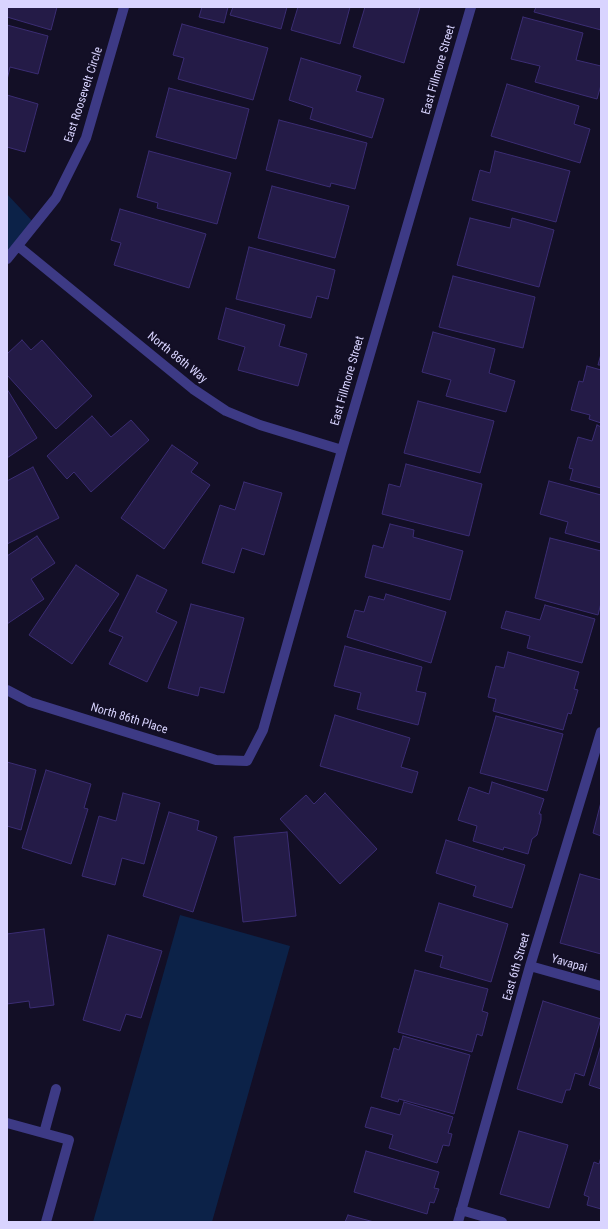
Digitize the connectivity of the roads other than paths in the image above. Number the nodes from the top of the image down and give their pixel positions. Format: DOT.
graph roads {
  1 [pos="124,7"];
  2 [pos="470,7"];
  3 [pos="18,246"];
  4 [pos="7,258"];
  5 [pos="342,450"];
  6 [pos="7,690"];
  7 [pos="601,732"];
  8 [pos="247,761"];
  9 [pos="530,966"];
  10 [pos="601,986"];
  11 [pos="56,1089"];
  12 [pos="7,1123"];
  13 [pos="44,1133"];
  14 [pos="461,1210"];
  15 [pos="46,1222"];
  16 [pos="458,1222"];
  17 [pos="502,1222"];
  1 -- 3 [label="street, East Roosevelt Circle"];
  2 -- 5 [label="street, East Fillmore Street"];
  3 -- 4 [label="street, East Roosevelt Circle"];
  3 -- 5 [label="street, North 86th Way"];
  5 -- 8 [label="street, East Fillmore Street"];
  6 -- 8 [label="street, North 86th Place"];
  7 -- 9 [label="street, East 6th Street"];
  9 -- 10 [label="street, Yavapai"];
  9 -- 14 [label="street, East 6th Street"];
  11 -- 13 [label="street"];
  12 -- 13 [label="street"];
  13 -- 15 [label="street"];
  14 -- 16 [label="street, East 6th Street"];
  14 -- 17 [label="street"];
}
